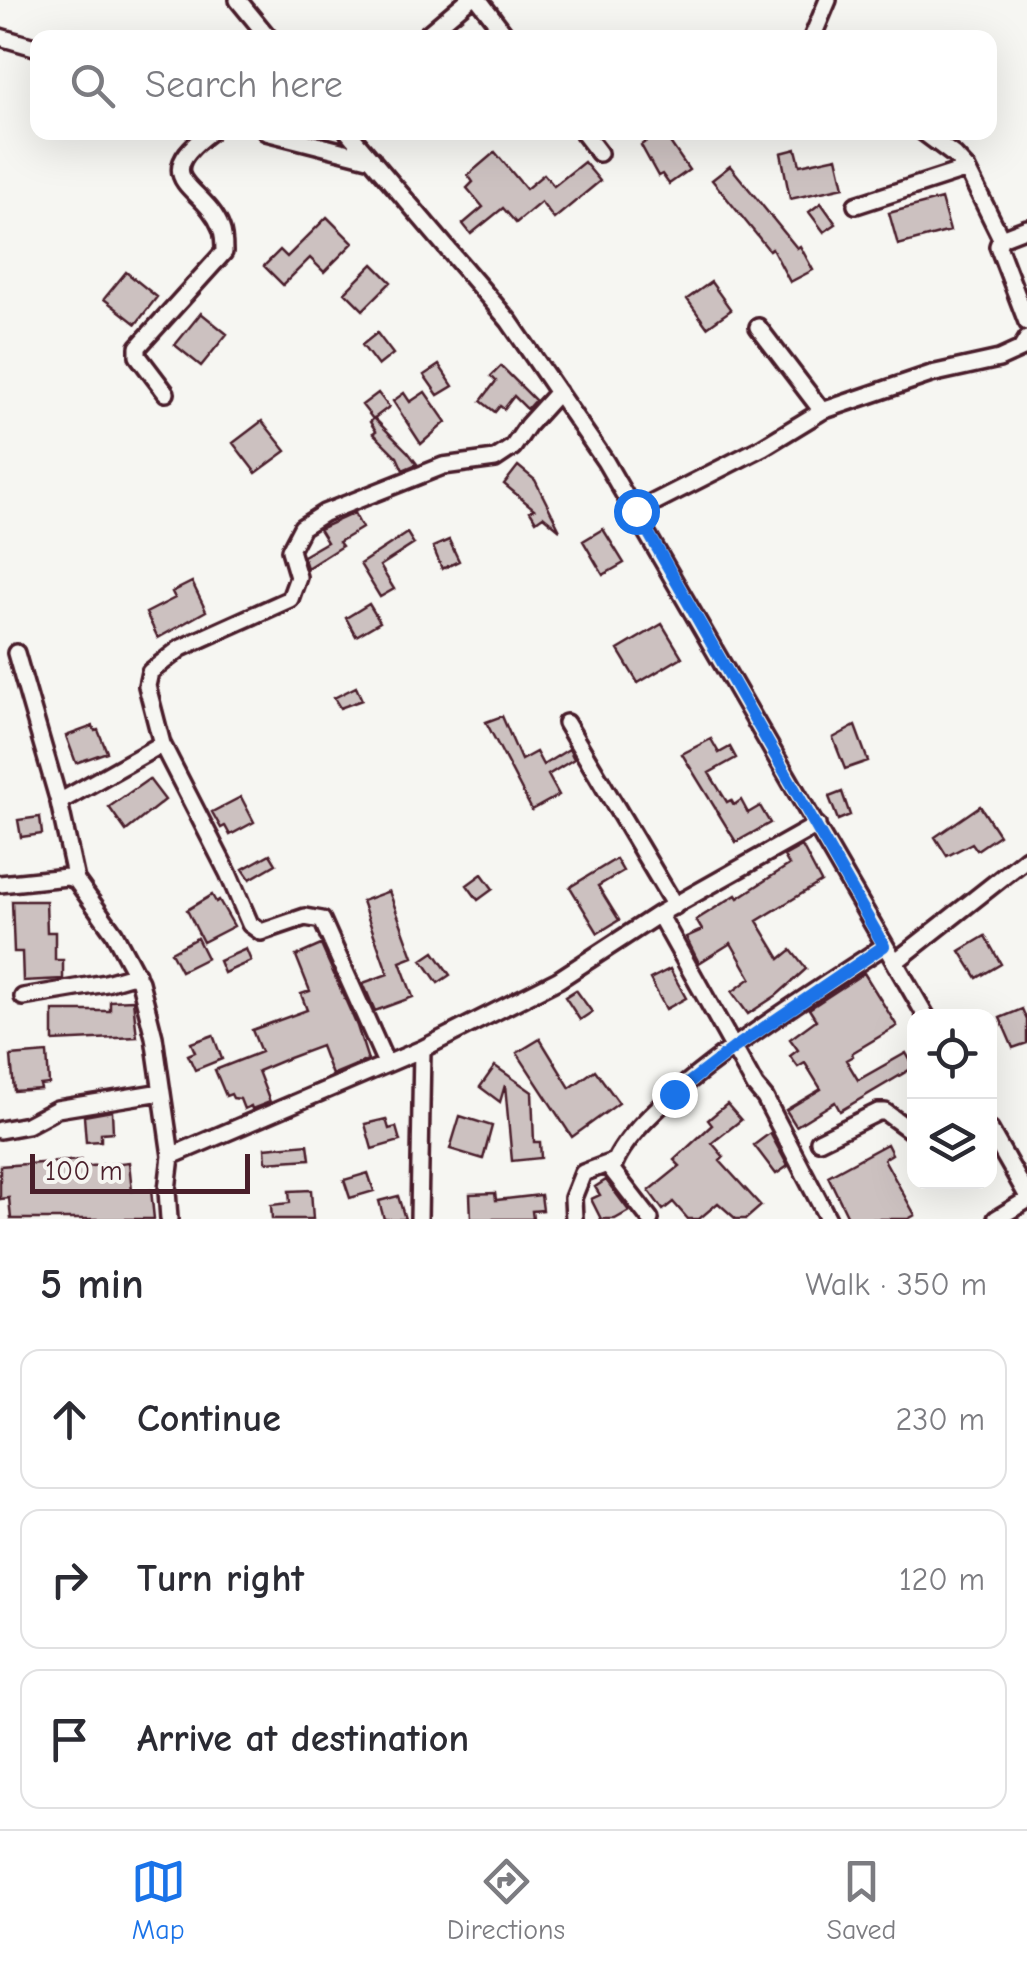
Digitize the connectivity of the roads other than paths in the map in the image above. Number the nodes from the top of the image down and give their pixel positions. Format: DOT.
graph roads {
  1 [pos="238,0"];
  2 [pos="468,0"];
  3 [pos="478,0"];
  4 [pos="828,0"];
  5 [pos="262,30"];
  6 [pos="432,30"];
  7 [pos="502,30"];
  8 [pos="814,30"];
  9 [pos="0,37"];
  10 [pos="30,46"];
  11 [pos="201,140"];
  12 [pos="297,140"];
  13 [pos="355,140"];
  14 [pos="589,140"];
  15 [pos="934,140"];
  16 [pos="599,152"];
  17 [pos="372,159"];
  18 [pos="967,169"];
  19 [pos="856,204"];
  20 [pos="1027,228"];
  21 [pos="1001,238"];
  22 [pos="1027,322"];
  23 [pos="758,327"];
  24 [pos="1027,338"];
  25 [pos="166,392"];
  26 [pos="558,392"];
  27 [pos="822,411"];
  28 [pos="636,511"];
  29 [pos="16,653"];
  30 [pos="566,723"];
  31 [pos="162,744"];
  32 [pos="59,802"];
  33 [pos="816,825"];
  34 [pos="1027,858"];
  35 [pos="76,880"];
  36 [pos="0,884"];
  37 [pos="675,906"];
  38 [pos="659,914"];
  39 [pos="884,946"];
  40 [pos="895,962"];
  41 [pos="136,974"];
  42 [pos="24,996"];
  43 [pos="922,1009"];
  44 [pos="734,1048"];
  45 [pos="422,1049"];
  46 [pos="386,1064"];
  47 [pos="161,1092"];
  48 [pos="907,1128"];
  49 [pos="0,1130"];
  50 [pos="819,1141"];
  51 [pos="997,1143"];
  52 [pos="170,1156"];
  53 [pos="615,1161"];
  54 [pos="1027,1198"];
  55 [pos="169,1219"];
  56 [pos="419,1219"];
  57 [pos="574,1219"];
  58 [pos="650,1219"];
  59 [pos="828,1219"];
  60 [pos="996,1219"];
  1 -- 5 [label="street"];
  2 -- 6 [label="street"];
  3 -- 7 [label="street"];
  4 -- 8 [label="street"];
  9 -- 10 [label="street"];
  11 -- 25 [label="street"];
  12 -- 17 [label="street"];
  13 -- 17 [label="street"];
  14 -- 16 [label="street"];
  15 -- 18 [label="street"];
  17 -- 26 [label="street"];
  18 -- 19 [label="street"];
  18 -- 21 [label="street"];
  20 -- 21 [label="street"];
  21 -- 22 [label="street"];
  23 -- 27 [label="street"];
  24 -- 27 [label="street"];
  26 -- 28 [label="street"];
  26 -- 31 [label="street"];
  27 -- 28 [label="street"];
  28 -- 33 [label="street"];
  29 -- 32 [label="street"];
  30 -- 37 [label="street"];
  31 -- 32 [label="street"];
  31 -- 46 [label="street"];
  32 -- 35 [label="street"];
  33 -- 37 [label="street"];
  33 -- 39 [label="street"];
  34 -- 40 [label="street"];
  35 -- 36 [label="street"];
  35 -- 41 [label="street"];
  37 -- 38 [label="street"];
  38 -- 44 [label="street"];
  38 -- 45 [label="street"];
  39 -- 40 [label="street"];
  39 -- 44 [label="street"];
  40 -- 43 [label="street"];
  41 -- 42 [label="street"];
  41 -- 47 [label="street"];
  44 -- 53 [label="street"];
  44 -- 59 [label="street"];
  45 -- 46 [label="street"];
  45 -- 56 [label="street"];
  46 -- 52 [label="street"];
  47 -- 49 [label="street"];
  47 -- 52 [label="street"];
  48 -- 50 [label="street"];
  51 -- 54 [label="street"];
  52 -- 55 [label="street"];
  53 -- 57 [label="street"];
  53 -- 58 [label="street"];
  54 -- 60 [label="street"];
}
